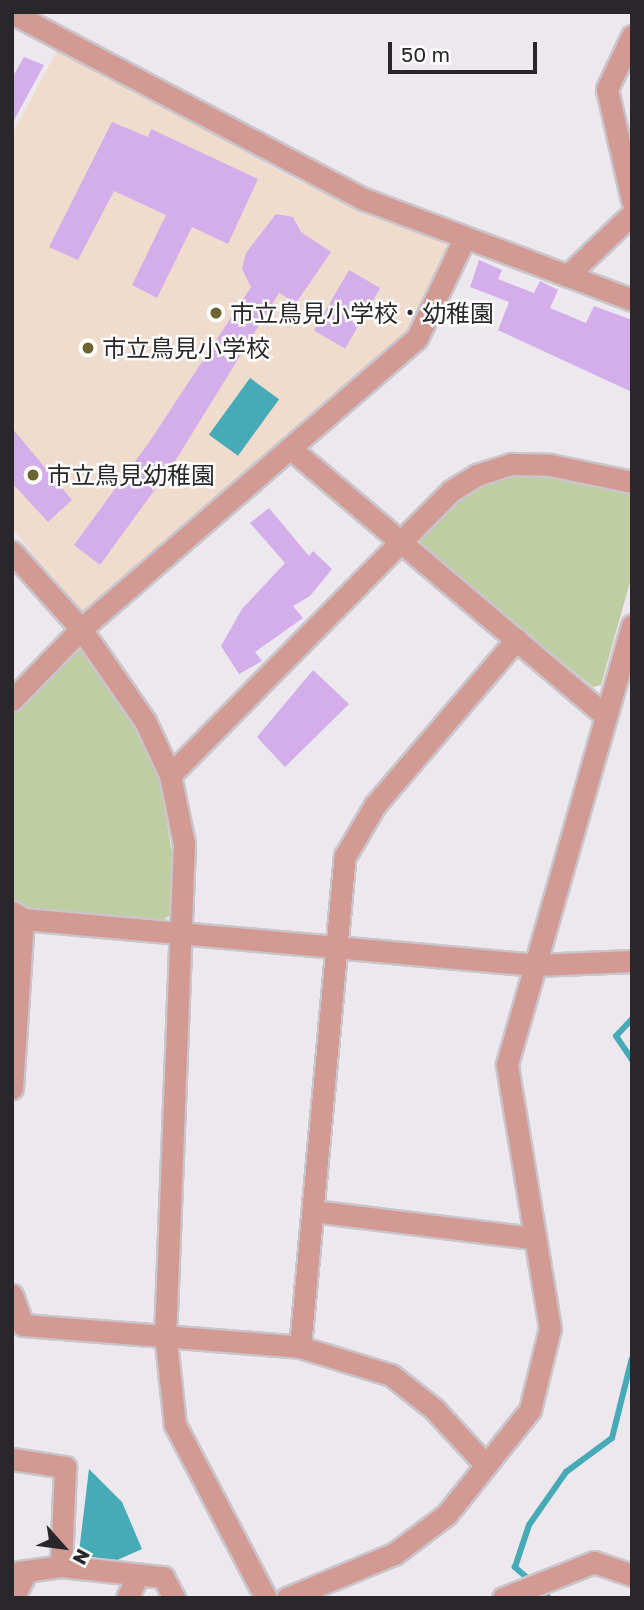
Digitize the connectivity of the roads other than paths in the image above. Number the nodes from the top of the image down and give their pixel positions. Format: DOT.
graph roads {
  1 [pos="12,13"];
  2 [pos="632,36"];
  3 [pos="632,200"];
  4 [pos="632,214"];
  5 [pos="464,239"];
  6 [pos="567,276"];
  7 [pos="632,300"];
  8 [pos="290,448"];
  9 [pos="632,482"];
  10 [pos="401,541"];
  11 [pos="12,552"];
  12 [pos="632,625"];
  13 [pos="81,629"];
  14 [pos="517,639"];
  15 [pos="12,700"];
  16 [pos="606,715"];
  17 [pos="170,775"];
  18 [pos="18,915"];
  19 [pos="181,932"];
  20 [pos="337,948"];
  21 [pos="632,961"];
  22 [pos="536,965"];
  23 [pos="12,1088"];
  24 [pos="313,1211"];
  25 [pos="534,1238"];
  26 [pos="12,1295"];
  27 [pos="165,1333"];
  28 [pos="300,1347"];
  29 [pos="12,1459"];
  30 [pos="485,1464"];
  31 [pos="61,1566"];
  32 [pos="19,1574"];
  33 [pos="138,1575"];
  34 [pos="632,1575"];
  35 [pos="13,1598"];
  36 [pos="127,1598"];
  37 [pos="174,1598"];
  38 [pos="265,1598"];
  39 [pos="287,1598"];
  40 [pos="503,1598"];
  1 -- 5 [label="street"];
  2 -- 3 [label="street"];
  4 -- 6 [label="street"];
  5 -- 6 [label="street"];
  5 -- 8 [label="street"];
  6 -- 7 [label="street"];
  8 -- 10 [label="street"];
  8 -- 13 [label="street"];
  9 -- 10 [label="street"];
  10 -- 14 [label="street"];
  10 -- 17 [label="street"];
  11 -- 13 [label="street"];
  12 -- 16 [label="street"];
  13 -- 15 [label="street"];
  13 -- 17 [label="street"];
  14 -- 16 [label="street"];
  14 -- 20 [label="street"];
  16 -- 22 [label="street"];
  17 -- 19 [label="street"];
  18 -- 19 [label="street"];
  18 -- 23 [label="street"];
  19 -- 20 [label="street"];
  19 -- 27 [label="street"];
  20 -- 22 [label="street"];
  20 -- 24 [label="street"];
  21 -- 22 [label="street"];
  22 -- 25 [label="street"];
  24 -- 25 [label="street"];
  24 -- 28 [label="street"];
  25 -- 30 [label="street"];
  26 -- 27 [label="street"];
  27 -- 28 [label="street"];
  27 -- 38 [label="street"];
  28 -- 30 [label="street"];
  29 -- 31 [label="street"];
  30 -- 39 [label="street"];
  31 -- 32 [label="street"];
  31 -- 33 [label="street"];
  32 -- 35 [label="street"];
  33 -- 36 [label="street"];
  33 -- 37 [label="street"];
  34 -- 40 [label="street"];
}
